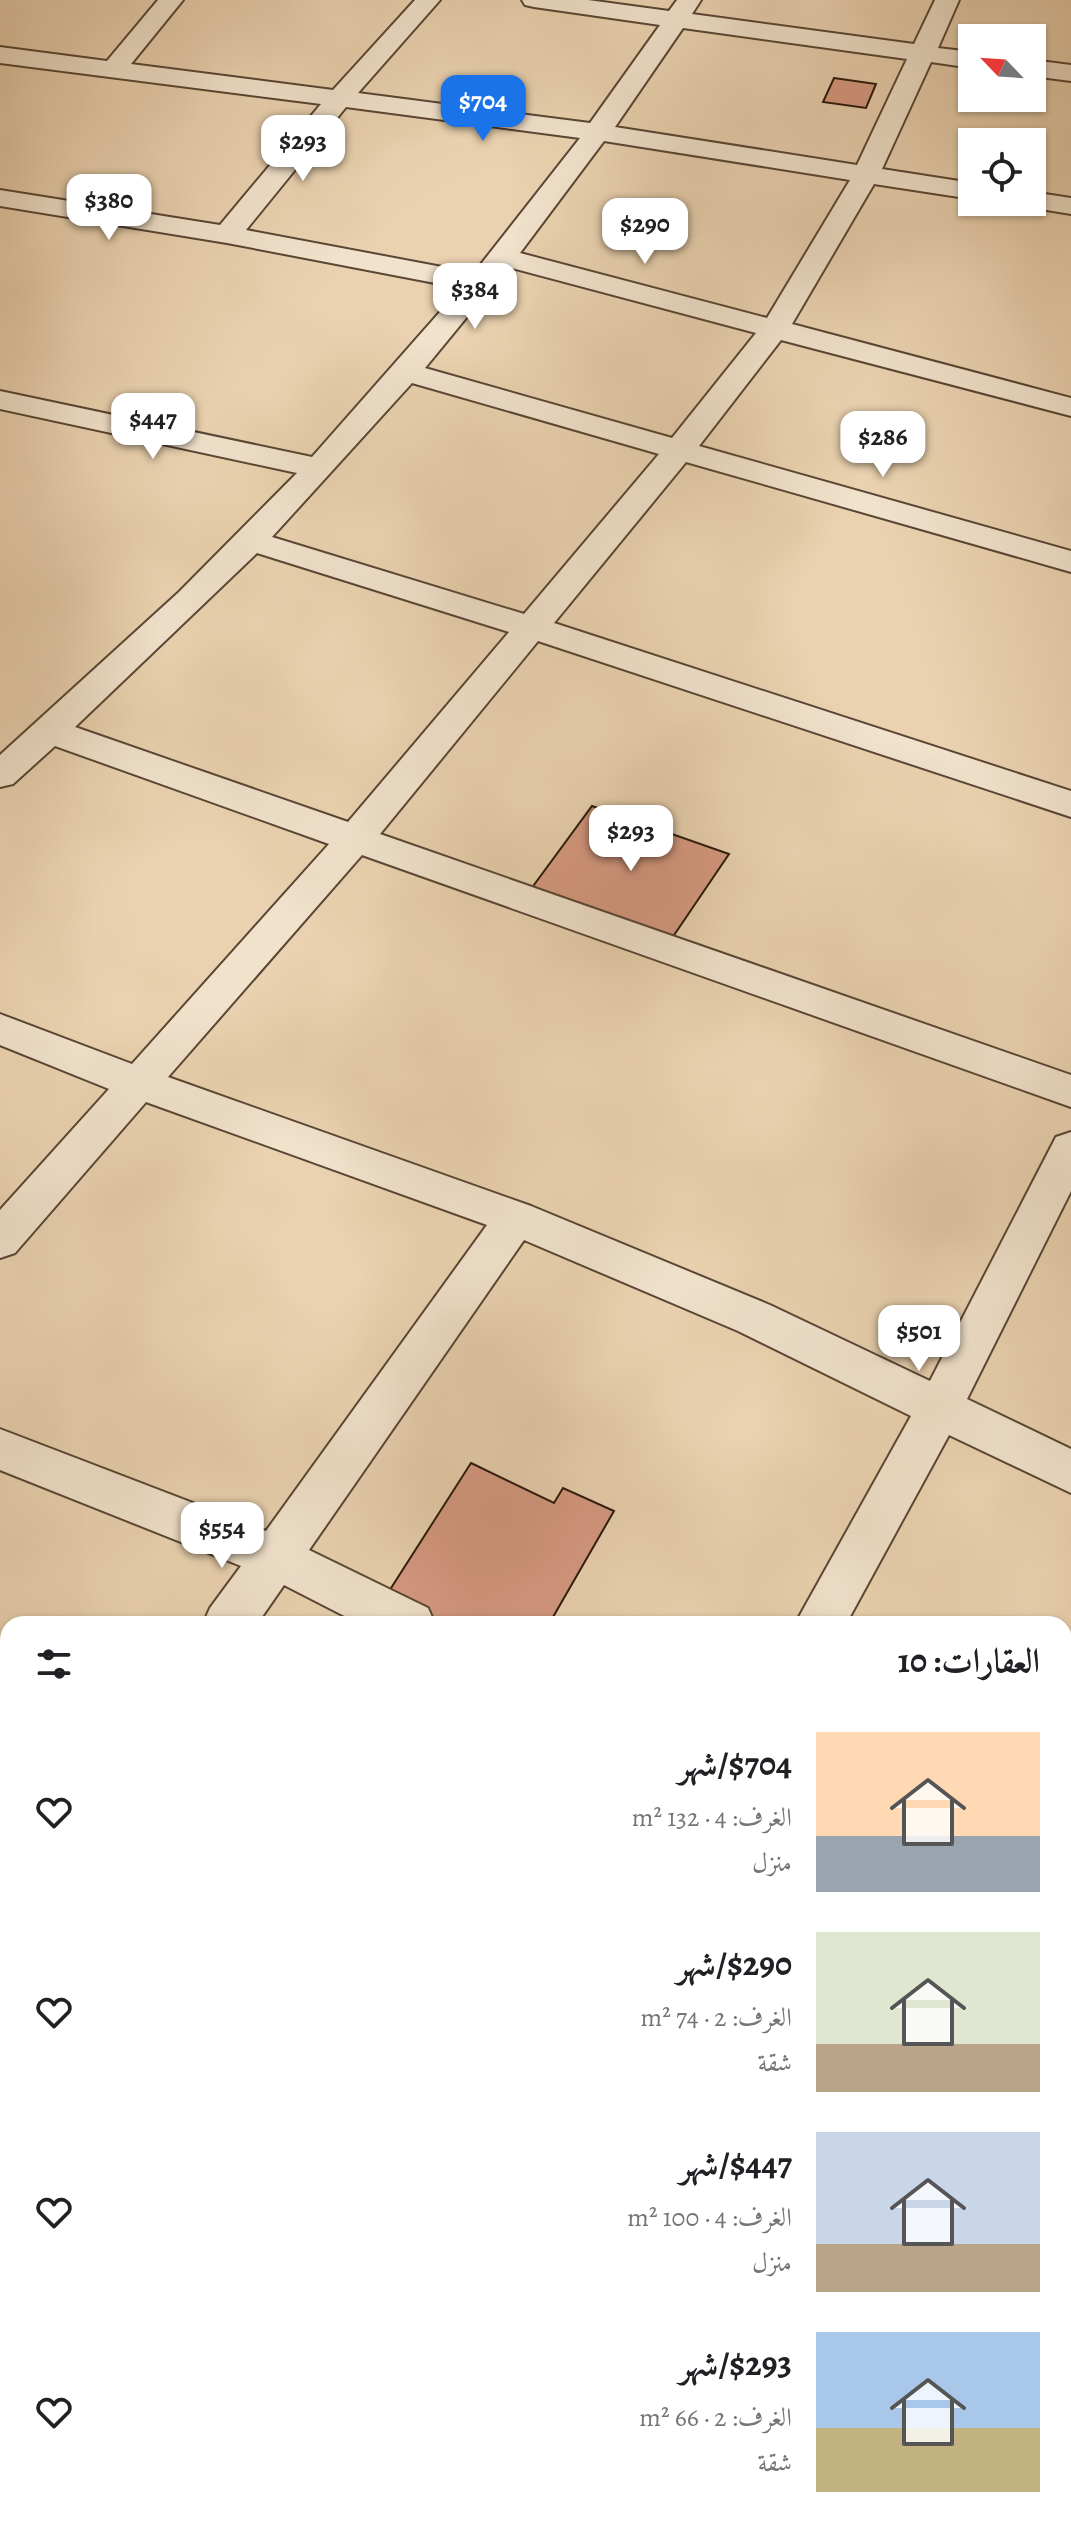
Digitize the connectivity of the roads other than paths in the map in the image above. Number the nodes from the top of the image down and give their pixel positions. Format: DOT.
graph roads {
  1 [pos="171,0"];
  2 [pos="428,0"];
  3 [pos="534,0"];
  4 [pos="947,0"];
  5 [pos="684,9"];
  6 [pos="922,53"];
  7 [pos="0,55"];
  8 [pos="958,58"];
  9 [pos="113,70"];
  10 [pos="1046,70"];
  11 [pos="1071,73"];
  12 [pos="340,98"];
  13 [pos="598,132"];
  14 [pos="866,175"];
  15 [pos="958,189"];
  16 [pos="0,198"];
  17 [pos="1046,202"];
  18 [pos="1071,206"];
  19 [pos="227,235"];
  20 [pos="502,257"];
  21 [pos="480,283"];
  22 [pos="776,327"];
  23 [pos="407,372"];
  24 [pos="0,400"];
  25 [pos="1071,407"];
  26 [pos="679,450"];
  27 [pos="318,468"];
  28 [pos="251,541"];
  29 [pos="1071,562"];
  30 [pos="531,626"];
  31 [pos="49,731"];
  32 [pos="0,775"];
  33 [pos="1071,804"];
  34 [pos="356,838"];
  35 [pos="0,1029"];
  36 [pos="138,1083"];
  37 [pos="1071,1091"];
  38 [pos="1071,1149"];
  39 [pos="516,1218"];
  40 [pos="0,1240"];
  41 [pos="940,1407"];
  42 [pos="0,1449"];
  43 [pos="1071,1472"];
  44 [pos="275,1557"];
  45 [pos="234,1616"];
  46 [pos="394,1616"];
  47 [pos="824,1616"];
  1 -- 9 [label="street"];
  2 -- 12 [label="street"];
  3 -- 5 [label="street"];
  4 -- 6 [label="street"];
  5 -- 6 [label="street"];
  5 -- 13 [label="street"];
  6 -- 8 [label="street"];
  6 -- 14 [label="street"];
  7 -- 9 [label="street"];
  9 -- 12 [label="street"];
  10 -- 11 [label="street"];
  12 -- 13 [label="street"];
  12 -- 19 [label="street"];
  13 -- 14 [label="street"];
  13 -- 20 [label="street"];
  14 -- 15 [label="street"];
  14 -- 22 [label="street"];
  16 -- 19 [label="street"];
  17 -- 18 [label="street"];
  19 -- 21 [label="street"];
  20 -- 21 [label="street"];
  20 -- 22 [label="street"];
  21 -- 23 [label="street"];
  22 -- 25 [label="street"];
  22 -- 26 [label="street"];
  23 -- 26 [label="street"];
  23 -- 27 [label="street"];
  24 -- 27 [label="street"];
  26 -- 29 [label="street"];
  26 -- 30 [label="street"];
  27 -- 28 [label="street"];
  28 -- 30 [label="street"];
  28 -- 31 [label="street"];
  30 -- 33 [label="street"];
  30 -- 34 [label="street"];
  31 -- 32 [label="street"];
  31 -- 34 [label="street"];
  34 -- 36 [label="street"];
  34 -- 37 [label="street"];
  35 -- 36 [label="street"];
  36 -- 39 [label="street"];
  36 -- 40 [label="street"];
  38 -- 41 [label="street"];
  39 -- 41 [label="street"];
  39 -- 44 [label="street"];
  41 -- 43 [label="street"];
  41 -- 47 [label="street"];
  42 -- 44 [label="street"];
  44 -- 45 [label="street"];
  44 -- 46 [label="street"];
}
